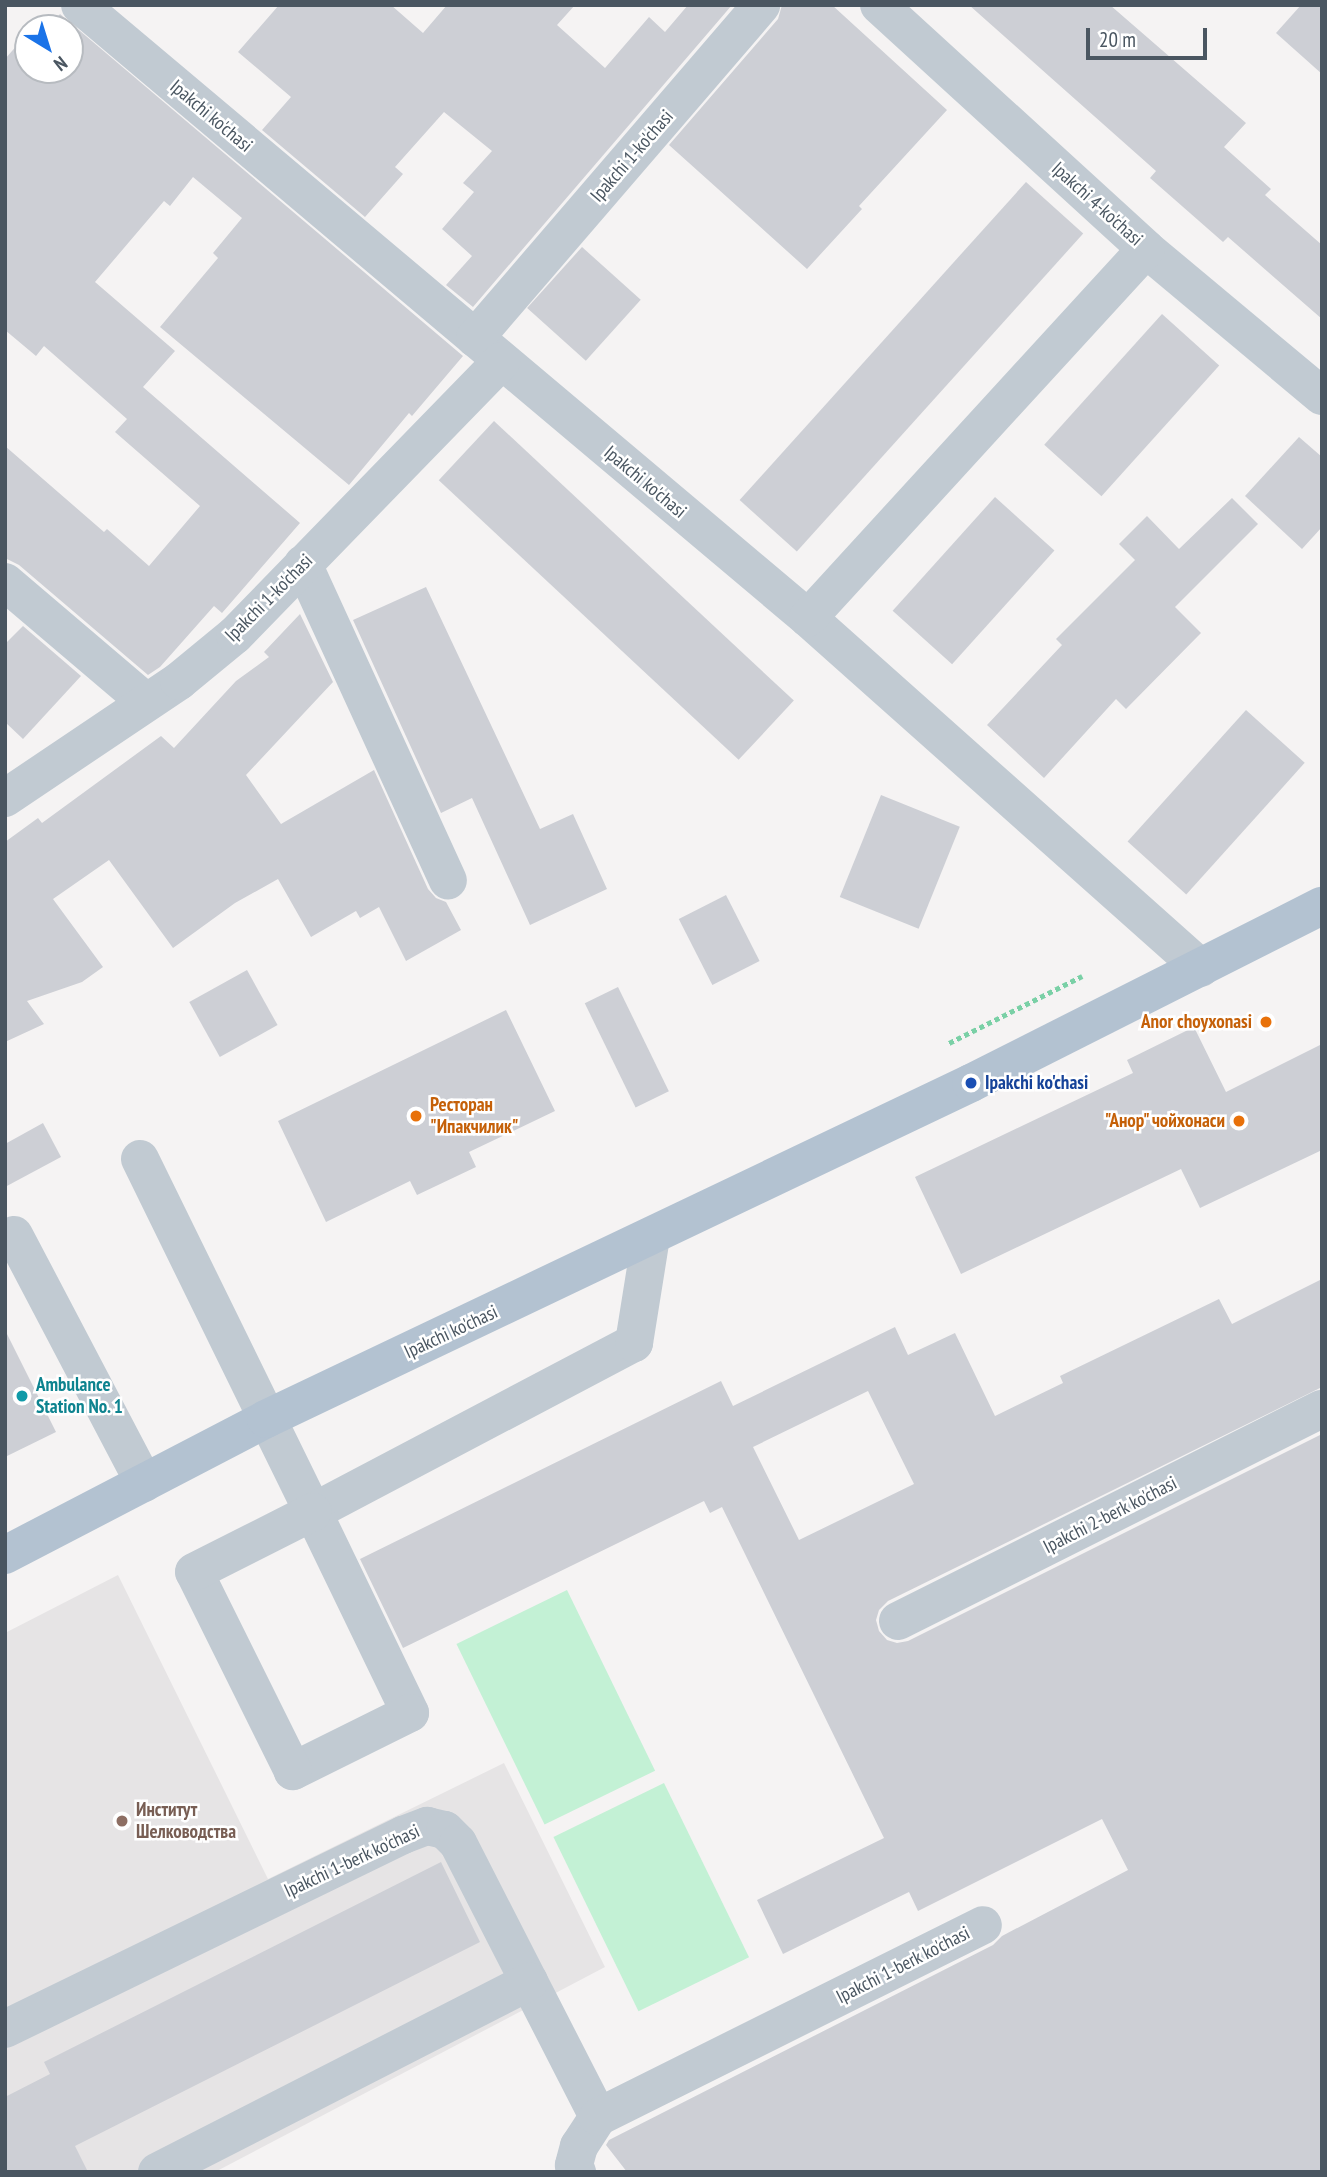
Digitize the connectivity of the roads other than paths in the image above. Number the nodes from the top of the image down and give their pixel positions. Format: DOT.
graph roads {
  1 [pos="80,5"];
  2 [pos="761,5"];
  3 [pos="878,5"];
  4 [pos="1146,249"];
  5 [pos="488,350"];
  6 [pos="1322,396"];
  7 [pos="303,564"];
  8 [pos="5,582"];
  9 [pos="808,618"];
  10 [pos="146,702"];
  11 [pos="5,798"];
  12 [pos="448,880"];
  13 [pos="1322,906"];
  14 [pos="1202,968"];
  15 [pos="140,1158"];
  16 [pos="14,1235"];
  17 [pos="651,1237"];
  18 [pos="1322,1409"];
  19 [pos="266,1419"];
  20 [pos="144,1483"];
  21 [pos="313,1512"];
  22 [pos="5,1555"];
  23 [pos="898,1621"];
  24 [pos="983,1925"];
  25 [pos="528,1982"];
  26 [pos="5,2029"];
  27 [pos="598,2117"];
  28 [pos="157,2172"];
  29 [pos="577,2172"];
  1 -- 5 [label="street, Ipakchi ko'chasi"];
  2 -- 5 [label="street, Ipakchi 1-ko'chasi"];
  3 -- 4 [label="street, Ipakchi 4-ko'chasi"];
  4 -- 6 [label="street, Ipakchi 4-ko'chasi"];
  4 -- 9 [label="street"];
  5 -- 7 [label="street, Ipakchi 1-ko'chasi"];
  5 -- 9 [label="street, Ipakchi ko'chasi"];
  7 -- 10 [label="street, Ipakchi 1-ko'chasi"];
  7 -- 12 [label="street"];
  8 -- 10 [label="street"];
  9 -- 14 [label="street, Ipakchi ko'chasi"];
  10 -- 11 [label="street, Ipakchi 1-ko'chasi"];
  13 -- 14 [label="main road, Ipakchi ko'chasi"];
  14 -- 17 [label="main road, Ipakchi ko'chasi"];
  15 -- 19 [label="street"];
  16 -- 20 [label="street"];
  17 -- 19 [label="main road, Ipakchi ko'chasi"];
  17 -- 21 [label="street"];
  18 -- 23 [label="street, Ipakchi 2-berk ko'chasi"];
  19 -- 20 [label="main road, Ipakchi ko'chasi"];
  19 -- 21 [label="street"];
  20 -- 22 [label="main road, Ipakchi ko'chasi"];
  21 -- 21 [label="street"];
  24 -- 27 [label="street, Ipakchi 1-berk ko'chasi"];
  25 -- 26 [label="street, Ipakchi 1-berk ko'chasi"];
  25 -- 27 [label="street, Ipakchi 1-berk ko'chasi"];
  25 -- 28 [label="street"];
  27 -- 29 [label="street"];
}
